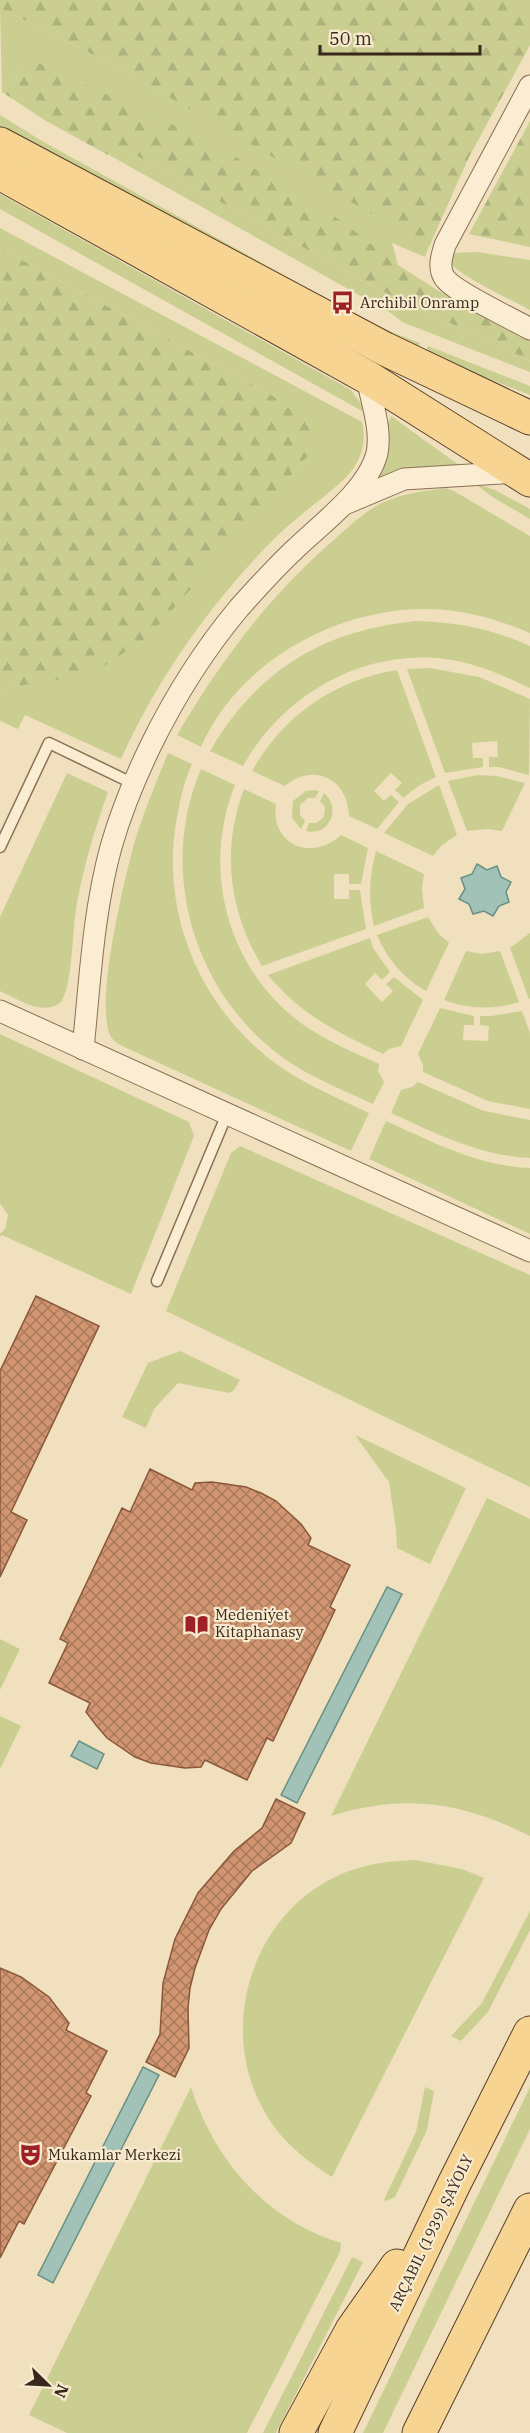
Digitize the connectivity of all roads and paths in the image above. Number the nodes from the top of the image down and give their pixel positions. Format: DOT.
graph roads {
  1 [pos="530,86"];
  2 [pos="0,144"];
  3 [pos="0,173"];
  4 [pos="530,328"];
  5 [pos="367,377"];
  6 [pos="530,418"];
  7 [pos="524,476"];
  8 [pos="341,506"];
  9 [pos="134,784"];
  10 [pos="0,847"];
  11 [pos="0,1011"];
  12 [pos="83,1049"];
  13 [pos="227,1114"];
  14 [pos="530,1251"];
  15 [pos="157,1281"];
  16 [pos="530,2033"];
  17 [pos="453,2186"];
  18 [pos="529,2212"];
  19 [pos="296,2433"];
  20 [pos="334,2433"];
  21 [pos="419,2433"];
  22 [pos="444,2433"];
  1 -- 4 [label="street"];
  2 -- 6 [label="main road"];
  3 -- 5 [label="main road"];
  5 -- 7 [label="main road"];
  5 -- 8 [label="street"];
  7 -- 8 [label="street"];
  8 -- 9 [label="street"];
  9 -- 10 [label="lane"];
  9 -- 12 [label="street"];
  11 -- 12 [label="street"];
  12 -- 13 [label="street"];
  13 -- 14 [label="street"];
  13 -- 15 [label="lane"];
  16 -- 17 [label="main road, ARÇABIL (1939) ŞAÝOLY"];
  17 -- 19 [label="main road"];
  17 -- 20 [label="main road, ARÇABIL (1939) ŞAÝOLY"];
  18 -- 21 [label="main road"];
  18 -- 22 [label="main road"];
}
